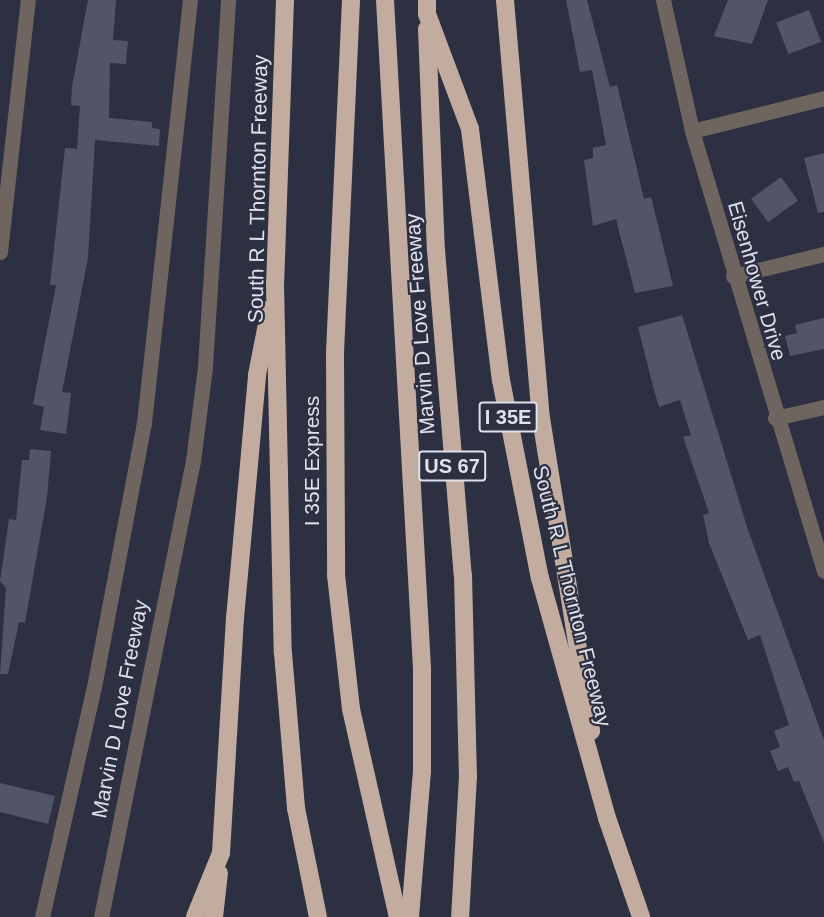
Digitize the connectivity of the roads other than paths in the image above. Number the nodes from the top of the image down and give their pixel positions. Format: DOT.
graph roads {
  1 [pos="28,0"];
  2 [pos="190,0"];
  3 [pos="228,0"];
  4 [pos="285,0"];
  5 [pos="351,0"];
  6 [pos="385,0"];
  7 [pos="505,0"];
  8 [pos="663,0"];
  9 [pos="427,7"];
  10 [pos="824,98"];
  11 [pos="692,131"];
  12 [pos="0,252"];
  13 [pos="824,254"];
  14 [pos="734,276"];
  15 [pos="274,284"];
  16 [pos="205,367"];
  17 [pos="824,407"];
  18 [pos="775,418"];
  19 [pos="824,569"];
  20 [pos="607,819"];
  21 [pos="221,854"];
  22 [pos="42,917"];
  23 [pos="101,917"];
  24 [pos="195,917"];
  25 [pos="214,917"];
  26 [pos="318,917"];
  27 [pos="398,917"];
  28 [pos="410,917"];
  29 [pos="460,917"];
  30 [pos="641,917"];
  1 -- 12 [label="street"];
  2 -- 22 [label="street"];
  3 -- 16 [label="street, South R L Thornton Freeway"];
  4 -- 15 [label="highway, South R L Thornton Freeway"];
  5 -- 27 [label="highway, I 35E Express"];
  6 -- 28 [label="highway"];
  7 -- 20 [label="highway"];
  8 -- 11 [label="street, Eisenhower Drive"];
  9 -- 20 [label="highway, South R L Thornton Freeway / I 35E"];
  9 -- 29 [label="highway, Marvin D Love Freeway / US 67"];
  10 -- 11 [label="street"];
  11 -- 14 [label="street, Eisenhower Drive"];
  13 -- 14 [label="street"];
  14 -- 18 [label="street, Eisenhower Drive"];
  15 -- 21 [label="highway"];
  15 -- 26 [label="highway, South R L Thornton Freeway"];
  16 -- 23 [label="street, Marvin D Love Freeway"];
  17 -- 18 [label="street"];
  18 -- 19 [label="street, Eisenhower Drive"];
  20 -- 30 [label="highway, South R L Thornton Freeway / I 35E"];
  21 -- 24 [label="highway"];
  21 -- 25 [label="highway"];
}
